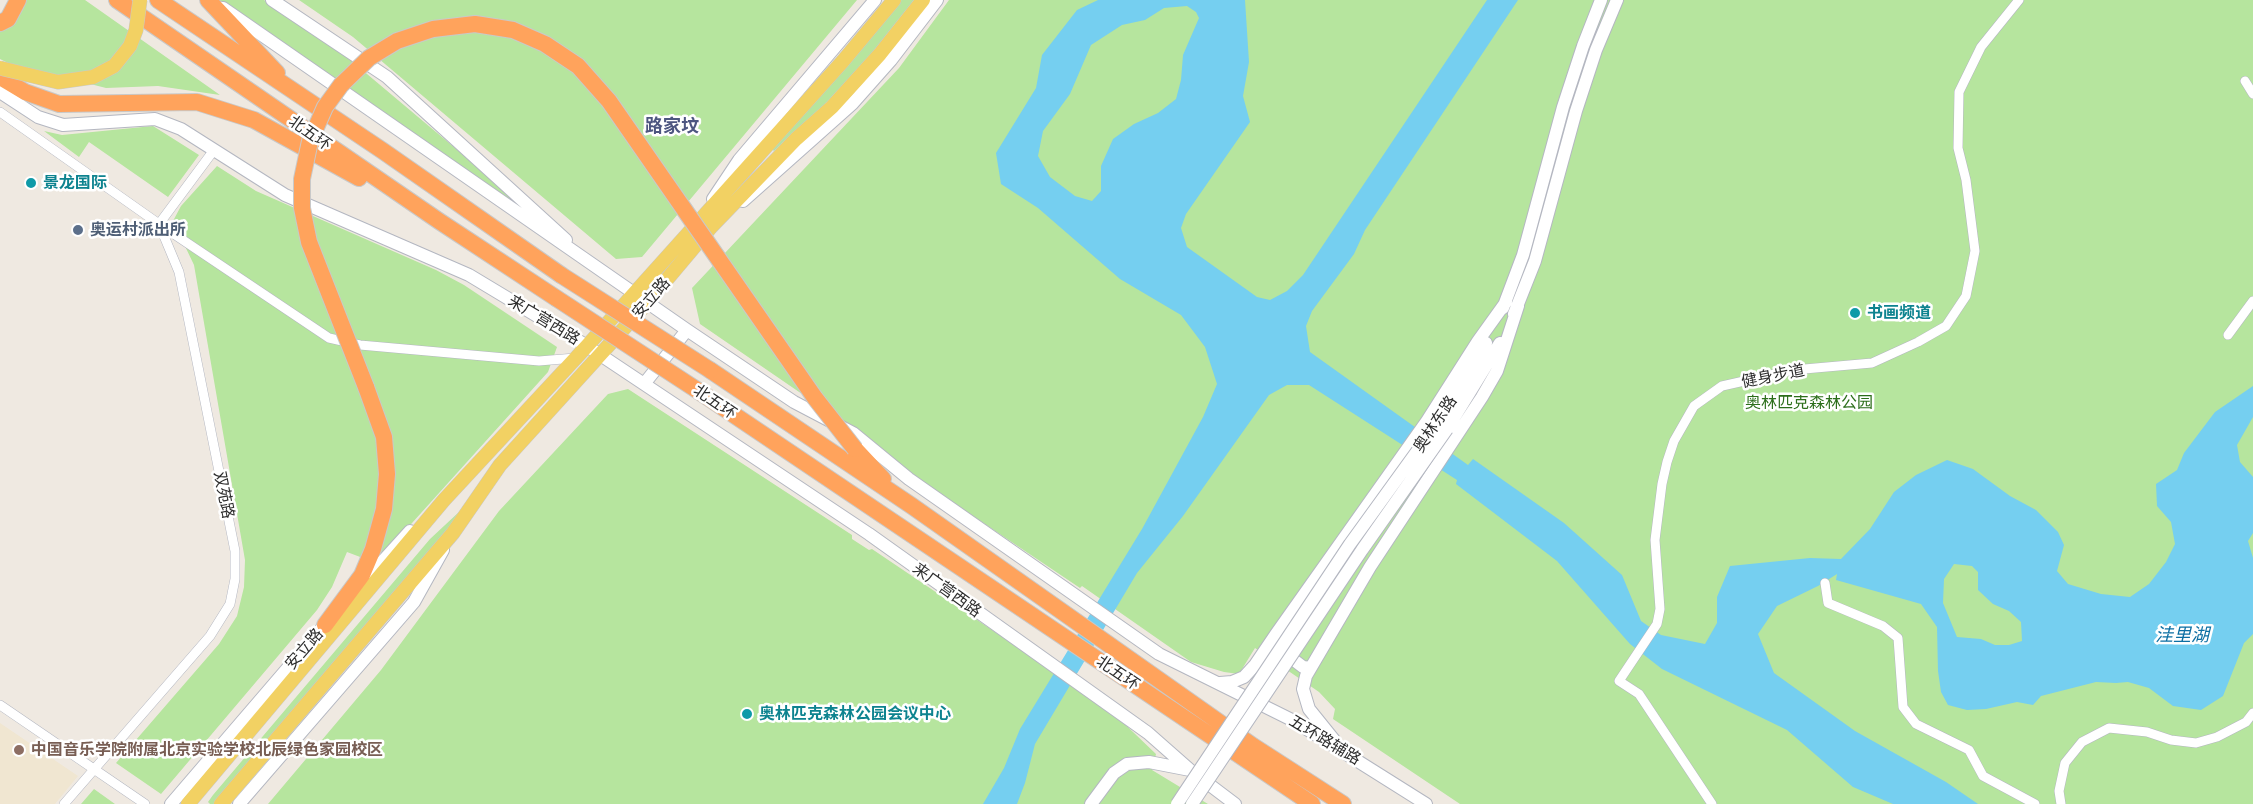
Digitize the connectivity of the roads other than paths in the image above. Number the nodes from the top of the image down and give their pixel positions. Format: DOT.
graph roads {
  1 [pos="18,0"];
  2 [pos="117,0"];
  3 [pos="140,0"];
  4 [pos="158,0"];
  5 [pos="209,0"];
  6 [pos="272,0"];
  7 [pos="874,0"];
  8 [pos="894,0"];
  9 [pos="923,0"];
  10 [pos="937,0"];
  11 [pos="1601,0"];
  12 [pos="1617,0"];
  13 [pos="2019,0"];
  14 [pos="0,23"];
  15 [pos="0,68"];
  16 [pos="0,77"];
  17 [pos="2245,81"];
  18 [pos="0,92"];
  19 [pos="2253,94"];
  20 [pos="298,95"];
  21 [pos="0,112"];
  22 [pos="214,150"];
  23 [pos="439,221"];
  24 [pos="706,223"];
  25 [pos="159,224"];
  26 [pos="600,271"];
  27 [pos="633,294"];
  28 [pos="2253,301"];
  29 [pos="647,303"];
  30 [pos="1512,304"];
  31 [pos="687,330"];
  32 [pos="2228,334"];
  33 [pos="587,346"];
  34 [pos="601,355"];
  35 [pos="575,358"];
  36 [pos="644,384"];
  37 [pos="1438,424"];
  38 [pos="444,500"];
  39 [pos="912,506"];
  40 [pos="453,533"];
  41 [pos="1825,583"];
  42 [pos="325,625"];
  43 [pos="1276,634"];
  44 [pos="1310,668"];
  45 [pos="1220,683"];
  46 [pos="0,705"];
  47 [pos="2253,713"];
  48 [pos="1340,748"];
  49 [pos="93,769"];
  50 [pos="1190,770"];
  51 [pos="1230,802"];
  52 [pos="64,804"];
  53 [pos="145,804"];
  54 [pos="171,804"];
  55 [pos="188,804"];
  56 [pos="221,804"];
  57 [pos="239,804"];
  58 [pos="1091,804"];
  59 [pos="1177,804"];
  60 [pos="1192,804"];
  61 [pos="1312,804"];
  62 [pos="1342,804"];
  63 [pos="1426,804"];
  64 [pos="1712,804"];
  65 [pos="2035,804"];
  66 [pos="2061,804"];
  1 -- 14 [label="highway"];
  2 -- 23 [label="highway, 北五环"];
  3 -- 15 [label="main road, bridge"];
  4 -- 20 [label="highway, 北五环"];
  5 -- 20 [label="highway"];
  5 -- 26 [label="street"];
  6 -- 26 [label="street"];
  7 -- 24 [label="street, 安立路"];
  8 -- 24 [label="main road, 安立路"];
  9 -- 24 [label="main road, 安立路"];
  10 -- 24 [label="street, 安立路"];
  11 -- 30 [label="street, 奥林东路"];
  12 -- 30 [label="street, 奥林东路"];
  13 -- 64 [label="street, 健身步道"];
  16 -- 23 [label="highway"];
  17 -- 19 [label="street"];
  18 -- 22 [label="street, 来广营西路"];
  20 -- 39 [label="highway, 北五环, bridge"];
  21 -- 25 [label="street"];
  22 -- 25 [label="street"];
  22 -- 33 [label="street, 来广营西路"];
  23 -- 61 [label="highway, 北五环, bridge"];
  24 -- 27 [label="main road, 安立路"];
  24 -- 29 [label="main road, 安立路"];
  25 -- 35 [label="street"];
  25 -- 49 [label="street, 双苑路"];
  26 -- 27 [label="street, 五环路辅路"];
  27 -- 29 [label="street, 五环路辅路"];
  27 -- 33 [label="main road, 安立路"];
  28 -- 32 [label="street"];
  29 -- 31 [label="street, 五环路辅路"];
  29 -- 34 [label="main road, 安立路"];
  30 -- 37 [label="street"];
  30 -- 37 [label="street, 奥林东路"];
  30 -- 44 [label="street"];
  31 -- 36 [label="street"];
  31 -- 45 [label="street, 五环路辅路"];
  33 -- 34 [label="street, 来广营西路"];
  33 -- 35 [label="main road, 安立路"];
  34 -- 36 [label="street, 来广营西路"];
  34 -- 40 [label="main road, 安立路"];
  35 -- 38 [label="main road, 安立路"];
  36 -- 50 [label="street, 来广营西路"];
  37 -- 43 [label="street"];
  37 -- 59 [label="street, 奥林东路, bridge"];
  37 -- 60 [label="street, 奥林东路, bridge"];
  38 -- 42 [label="street, 安立路"];
  38 -- 55 [label="main road, 安立路"];
  39 -- 42 [label="highway, bridge"];
  39 -- 62 [label="highway, 北五环"];
  40 -- 56 [label="main road, 安立路"];
  40 -- 57 [label="street, 安立路"];
  41 -- 65 [label="street"];
  42 -- 54 [label="street, 安立路"];
  43 -- 44 [label="street"];
  43 -- 45 [label="street"];
  44 -- 48 [label="street"];
  45 -- 48 [label="street, 五环路辅路"];
  46 -- 49 [label="street"];
  47 -- 66 [label="street"];
  48 -- 63 [label="street, 五环路辅路"];
  49 -- 52 [label="street, 双苑路"];
  49 -- 53 [label="street"];
  50 -- 51 [label="street, 来广营西路"];
  50 -- 58 [label="street"];
}
